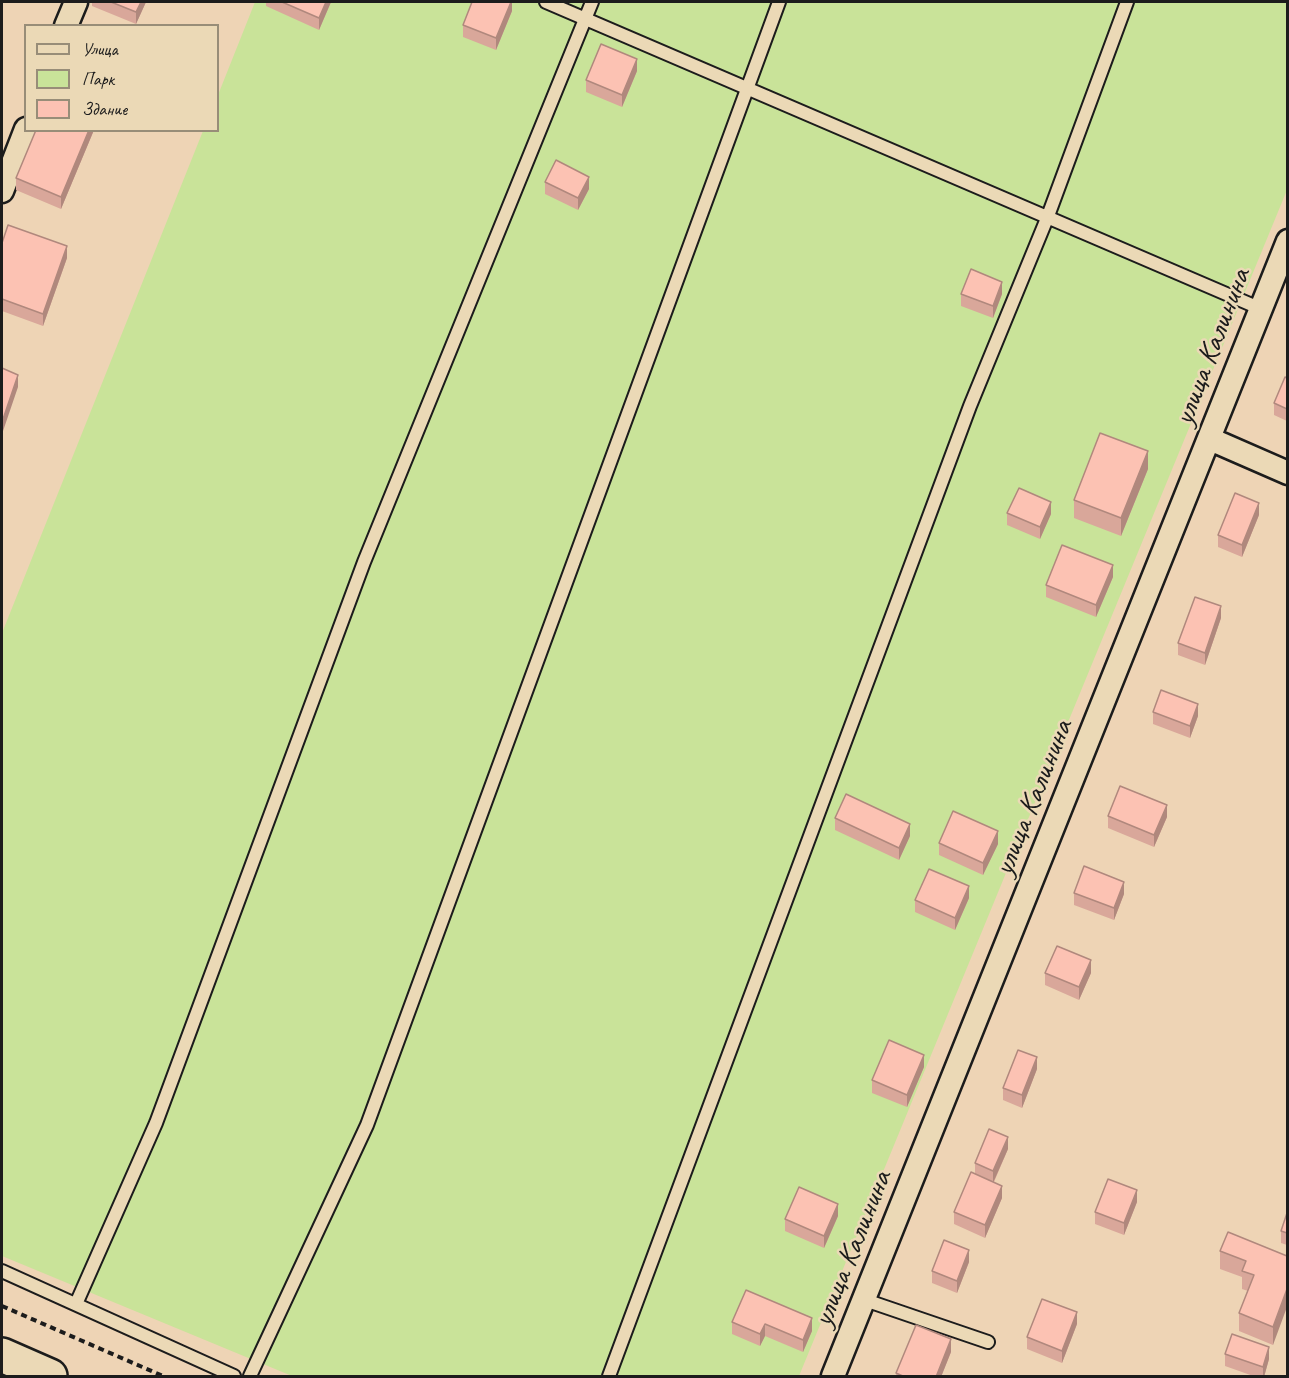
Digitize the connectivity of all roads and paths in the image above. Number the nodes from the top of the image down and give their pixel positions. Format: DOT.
graph roads {
  1 [pos="75,2"];
  2 [pos="546,2"];
  3 [pos="592,2"];
  4 [pos="779,2"];
  5 [pos="1127,2"];
  6 [pos="586,18"];
  7 [pos="67,24"];
  8 [pos="747,87"];
  9 [pos="25,132"];
  10 [pos="2,191"];
  11 [pos="1048,216"];
  12 [pos="1287,241"];
  13 [pos="1259,308"];
  14 [pos="1210,439"];
  15 [pos="1287,473"];
  16 [pos="2,1271"];
  17 [pos="865,1300"];
  18 [pos="76,1304"];
  19 [pos="2,1306"];
  20 [pos="988,1342"];
  21 [pos="2,1355"];
  22 [pos="50,1377"];
  23 [pos="163,1377"];
  24 [pos="234,1377"];
  25 [pos="250,1377"];
  26 [pos="609,1377"];
  27 [pos="833,1377"];
  1 -- 7 [label="street"];
  2 -- 6 [label="lane"];
  3 -- 6 [label="lane"];
  4 -- 8 [label="lane"];
  5 -- 11 [label="lane"];
  6 -- 8 [label="lane"];
  6 -- 18 [label="lane"];
  8 -- 11 [label="lane"];
  8 -- 25 [label="lane"];
  9 -- 10 [label="street"];
  11 -- 13 [label="lane"];
  11 -- 26 [label="lane"];
  12 -- 13 [label="street, улица Калинина"];
  13 -- 14 [label="street, улица Калинина"];
  14 -- 15 [label="street"];
  14 -- 17 [label="street, улица Калинина"];
  16 -- 18 [label="lane"];
  17 -- 20 [label="lane"];
  17 -- 27 [label="street, улица Калинина"];
  18 -- 24 [label="lane"];
  19 -- 23 [label="path"];
  21 -- 22 [label="main road"];
}
